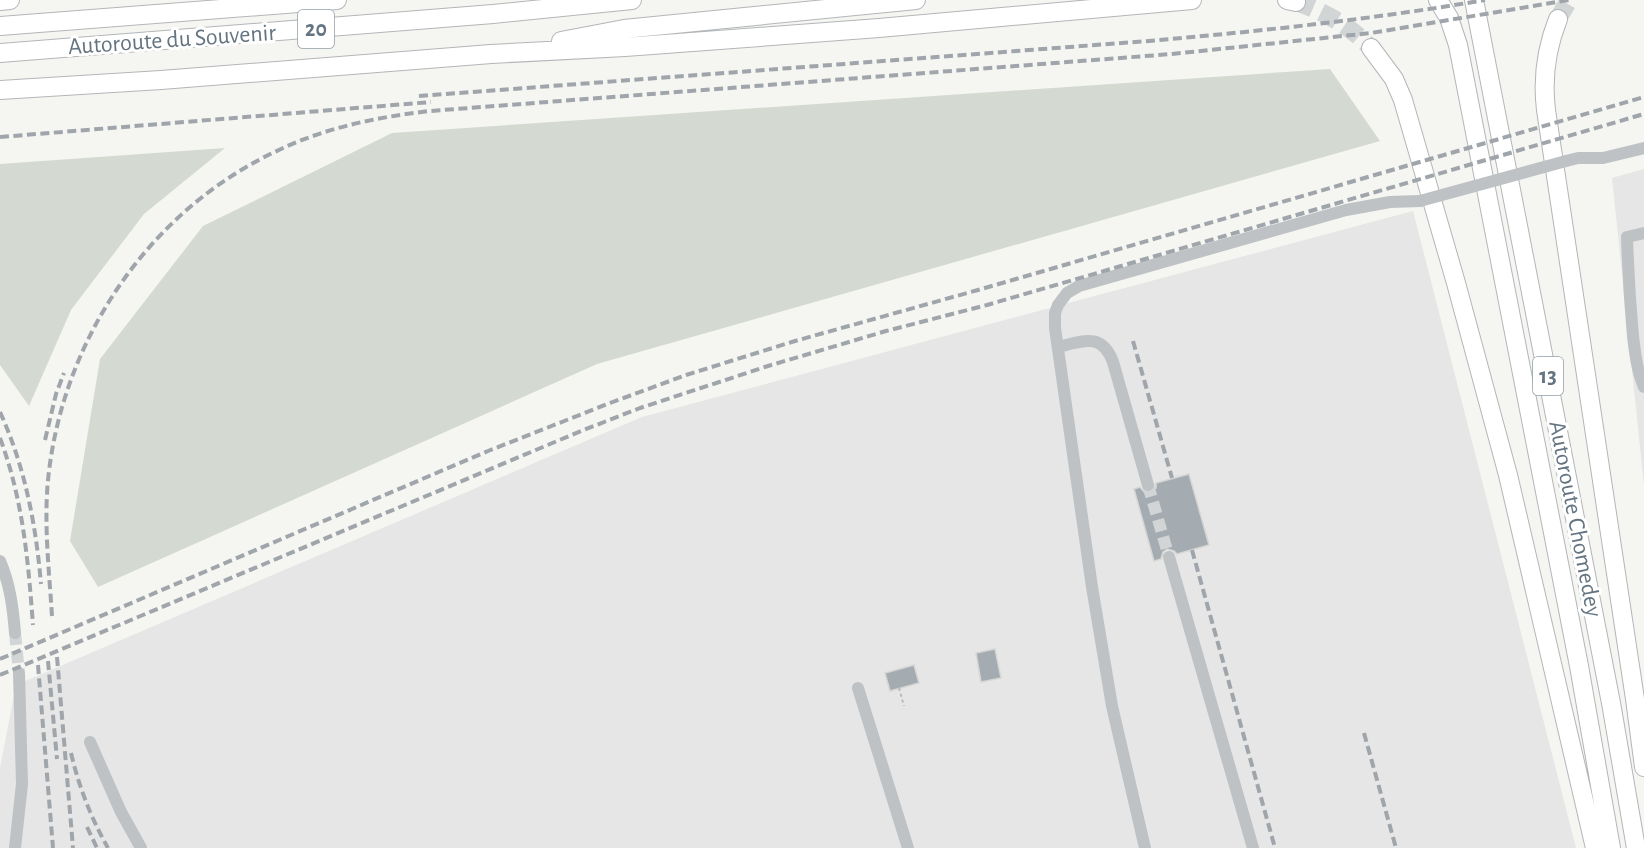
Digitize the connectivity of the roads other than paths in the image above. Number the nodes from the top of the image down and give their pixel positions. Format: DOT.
graph roads {
  1 [pos="10,0"];
  2 [pos="337,0"];
  3 [pos="632,0"];
  4 [pos="916,0"];
  5 [pos="1192,0"];
  6 [pos="1438,0"];
  7 [pos="1474,0"];
  8 [pos="0,1"];
  9 [pos="895,1"];
  10 [pos="1558,19"];
  11 [pos="0,26"];
  12 [pos="1371,48"];
  13 [pos="0,53"];
  14 [pos="491,54"];
  15 [pos="0,90"];
  16 [pos="1644,148"];
  17 [pos="1644,232"];
  18 [pos="1058,347"];
  19 [pos="1644,387"];
  20 [pos="1148,485"];
  21 [pos="1169,556"];
  22 [pos="0,561"];
  23 [pos="15,633"];
  24 [pos="19,674"];
  25 [pos="858,688"];
  26 [pos="90,742"];
  27 [pos="1644,767"];
  28 [pos="15,848"];
  29 [pos="141,848"];
  30 [pos="908,848"];
  31 [pos="1145,848"];
  32 [pos="1253,848"];
  33 [pos="1595,848"];
  34 [pos="1611,848"];
  35 [pos="1636,848"];
  1 -- 8 [label="highway"];
  2 -- 11 [label="highway, Autoroute du Souvenir / 20"];
  3 -- 13 [label="highway, Autoroute du Souvenir / 20"];
  4 -- 9 [label="highway"];
  5 -- 14 [label="highway"];
  6 -- 34 [label="highway, Autoroute Chomedey / 13"];
  7 -- 35 [label="highway, Autoroute Chomedey / 13"];
  9 -- 14 [label="highway"];
  10 -- 27 [label="highway"];
  12 -- 33 [label="highway"];
  14 -- 15 [label="highway"];
  16 -- 18 [label="lane, bridge"];
  17 -- 19 [label="lane"];
  18 -- 20 [label="lane"];
  18 -- 31 [label="lane"];
  21 -- 32 [label="lane"];
  22 -- 23 [label="lane"];
  24 -- 28 [label="lane"];
  25 -- 30 [label="lane"];
  26 -- 29 [label="lane"];
}
